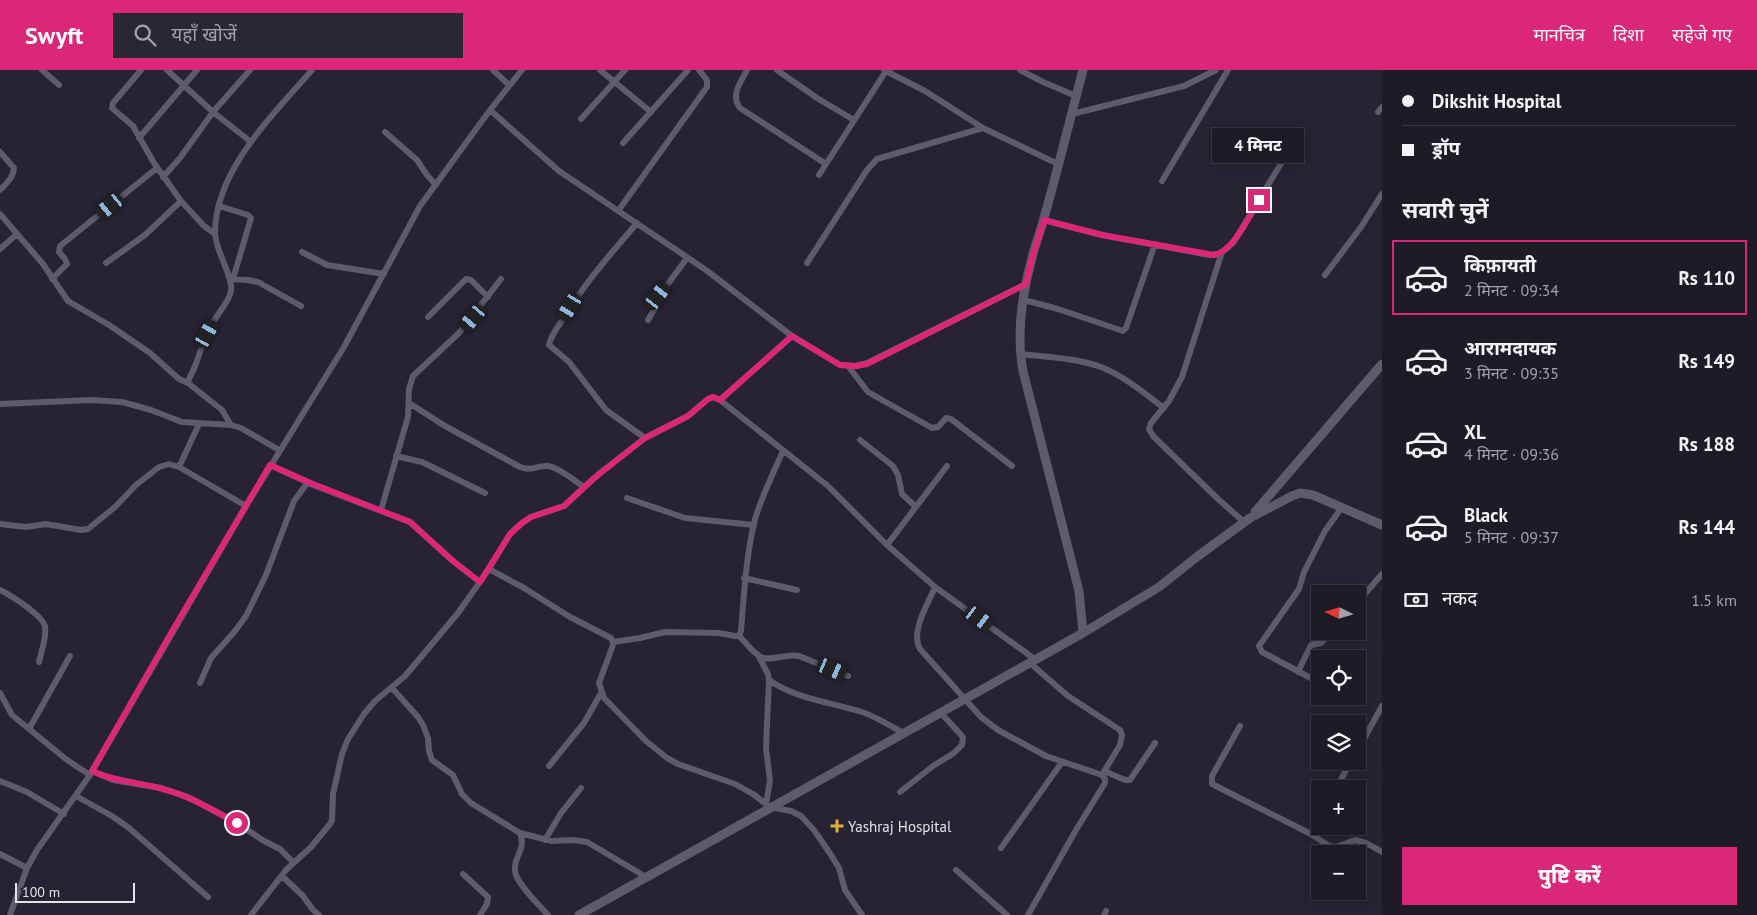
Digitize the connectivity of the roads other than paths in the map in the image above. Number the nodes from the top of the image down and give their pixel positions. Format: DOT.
graph roads {
  1 [pos="42,70"];
  2 [pos="140,70"];
  3 [pos="167,70"];
  4 [pos="196,70"];
  5 [pos="250,70"];
  6 [pos="312,70"];
  7 [pos="492,70"];
  8 [pos="522,70"];
  9 [pos="600,70"];
  10 [pos="625,70"];
  11 [pos="688,70"];
  12 [pos="699,70"];
  13 [pos="747,70"];
  14 [pos="777,70"];
  15 [pos="1020,70"];
  16 [pos="1083,70"];
  17 [pos="1216,70"];
  18 [pos="1228,70"];
  19 [pos="885,71"];
  20 [pos="614,82"];
  21 [pos="59,85"];
  22 [pos="183,85"];
  23 [pos="509,85"];
  24 [pos="1076,96"];
  25 [pos="490,110"];
  26 [pos="213,112"];
  27 [pos="651,112"];
  28 [pos="1072,114"];
  29 [pos="581,119"];
  30 [pos="854,120"];
  31 [pos="983,128"];
  32 [pos="385,132"];
  33 [pos="140,138"];
  34 [pos="251,142"];
  35 [pos="623,143"];
  36 [pos="0,152"];
  37 [pos="1285,157"];
  38 [pos="826,164"];
  39 [pos="1058,164"];
  40 [pos="157,168"];
  41 [pos="819,175"];
  42 [pos="164,177"];
  43 [pos="1162,181"];
  44 [pos="436,185"];
  45 [pos="0,190"];
  46 [pos="1382,194"];
  47 [pos="181,201"];
  48 [pos="219,206"];
  49 [pos="618,211"];
  50 [pos="0,214"];
  51 [pos="1044,220"];
  52 [pos="637,223"];
  53 [pos="17,234"];
  54 [pos="215,234"];
  55 [pos="1155,244"];
  56 [pos="0,249"];
  57 [pos="302,252"];
  58 [pos="1222,252"];
  59 [pos="687,258"];
  60 [pos="106,263"];
  61 [pos="807,263"];
  62 [pos="384,274"];
  63 [pos="1325,275"];
  64 [pos="52,279"];
  65 [pos="231,279"];
  66 [pos="502,279"];
  67 [pos="1026,284"];
  68 [pos="488,297"];
  69 [pos="1024,300"];
  70 [pos="300,306"];
  71 [pos="428,316"];
  72 [pos="648,320"];
  73 [pos="792,336"];
  74 [pos="1020,354"];
  75 [pos="1382,364"];
  76 [pos="848,366"];
  77 [pos="188,383"];
  78 [pos="720,400"];
  79 [pos="409,403"];
  80 [pos="0,404"];
  81 [pos="1164,408"];
  82 [pos="199,424"];
  83 [pos="231,425"];
  84 [pos="645,438"];
  85 [pos="860,440"];
  86 [pos="279,450"];
  87 [pos="783,451"];
  88 [pos="396,456"];
  89 [pos="270,465"];
  90 [pos="947,466"];
  91 [pos="1012,466"];
  92 [pos="179,467"];
  93 [pos="308,482"];
  94 [pos="584,487"];
  95 [pos="485,493"];
  96 [pos="627,498"];
  97 [pos="1338,505"];
  98 [pos="246,506"];
  99 [pos="916,507"];
  100 [pos="381,510"];
  101 [pos="1247,520"];
  102 [pos="0,524"];
  103 [pos="754,525"];
  104 [pos="1382,525"];
  105 [pos="887,545"];
  106 [pos="489,569"];
  107 [pos="1382,574"];
  108 [pos="744,578"];
  109 [pos="480,582"];
  110 [pos="935,587"];
  111 [pos="0,590"];
  112 [pos="797,590"];
  113 [pos="1366,593"];
  114 [pos="1083,633"];
  115 [pos="739,636"];
  116 [pos="1324,640"];
  117 [pos="614,642"];
  118 [pos="758,654"];
  119 [pos="70,656"];
  120 [pos="39,662"];
  121 [pos="1033,662"];
  122 [pos="1298,672"];
  123 [pos="848,676"];
  124 [pos="1311,678"];
  125 [pos="769,680"];
  126 [pos="200,684"];
  127 [pos="392,688"];
  128 [pos="0,693"];
  129 [pos="601,693"];
  130 [pos="965,699"];
  131 [pos="1382,706"];
  132 [pos="941,712"];
  133 [pos="1240,726"];
  134 [pos="30,729"];
  135 [pos="904,733"];
  136 [pos="1366,735"];
  137 [pos="1155,743"];
  138 [pos="1062,762"];
  139 [pos="549,766"];
  140 [pos="91,773"];
  141 [pos="1103,773"];
  142 [pos="0,781"];
  143 [pos="581,788"];
  144 [pos="900,792"];
  145 [pos="76,796"];
  146 [pos="768,806"];
  147 [pos="64,814"];
  148 [pos="520,833"];
  149 [pos="1311,834"];
  150 [pos="1313,835"];
  151 [pos="545,840"];
  152 [pos="1001,848"];
  153 [pos="1382,852"];
  154 [pos="0,854"];
  155 [pos="294,863"];
  156 [pos="27,868"];
  157 [pos="956,870"];
  158 [pos="463,874"];
  159 [pos="282,876"];
  160 [pos="646,877"];
  161 [pos="208,897"];
  162 [pos="10,915"];
  163 [pos="251,915"];
  164 [pos="319,915"];
  165 [pos="480,915"];
  166 [pos="548,915"];
  167 [pos="579,915"];
  168 [pos="862,915"];
  169 [pos="1006,915"];
  170 [pos="1028,915"];
  1 -- 21 [label="street"];
  2 -- 33 [label="street"];
  3 -- 22 [label="street"];
  4 -- 22 [label="street"];
  5 -- 26 [label="street"];
  6 -- 34 [label="street"];
  7 -- 23 [label="street"];
  8 -- 23 [label="street"];
  9 -- 20 [label="street"];
  10 -- 20 [label="street"];
  11 -- 27 [label="street"];
  12 -- 49 [label="street"];
  13 -- 38 [label="street"];
  14 -- 30 [label="street"];
  15 -- 24 [label="street"];
  16 -- 24 [label="main road"];
  17 -- 28 [label="street"];
  18 -- 43 [label="street"];
  19 -- 30 [label="street"];
  19 -- 31 [label="street"];
  20 -- 27 [label="street"];
  20 -- 29 [label="street"];
  22 -- 26 [label="street"];
  22 -- 33 [label="street"];
  23 -- 25 [label="street"];
  24 -- 28 [label="main road"];
  25 -- 44 [label="street"];
  25 -- 49 [label="street"];
  26 -- 34 [label="street"];
  26 -- 42 [label="street"];
  27 -- 35 [label="street"];
  28 -- 39 [label="main road"];
  30 -- 38 [label="street"];
  31 -- 39 [label="street"];
  31 -- 61 [label="street"];
  32 -- 44 [label="street"];
  33 -- 40 [label="street"];
  34 -- 48 [label="street"];
  36 -- 45 [label="street"];
  37 -- 58 [label="street"];
  38 -- 41 [label="street"];
  39 -- 51 [label="main road"];
  40 -- 42 [label="street"];
  40 -- 64 [label="street"];
  42 -- 47 [label="street"];
  44 -- 62 [label="street"];
  46 -- 63 [label="street"];
  47 -- 54 [label="street"];
  47 -- 60 [label="street"];
  48 -- 54 [label="street"];
  48 -- 65 [label="street"];
  49 -- 52 [label="street"];
  50 -- 53 [label="street"];
  51 -- 55 [label="street"];
  51 -- 67 [label="main road"];
  52 -- 59 [label="street"];
  52 -- 84 [label="street"];
  53 -- 56 [label="street"];
  53 -- 64 [label="street"];
  54 -- 65 [label="street"];
  55 -- 58 [label="street"];
  55 -- 69 [label="street"];
  57 -- 62 [label="street"];
  58 -- 81 [label="street"];
  59 -- 72 [label="street"];
  59 -- 73 [label="street"];
  62 -- 86 [label="street"];
  64 -- 77 [label="street"];
  65 -- 70 [label="street"];
  65 -- 77 [label="street"];
  66 -- 68 [label="street"];
  67 -- 69 [label="main road"];
  67 -- 76 [label="street"];
  68 -- 71 [label="street"];
  68 -- 79 [label="street"];
  69 -- 74 [label="main road"];
  73 -- 76 [label="street"];
  73 -- 78 [label="street"];
  74 -- 81 [label="street"];
  74 -- 114 [label="main road"];
  75 -- 101 [label="main road"];
  76 -- 91 [label="street"];
  77 -- 83 [label="street"];
  78 -- 84 [label="street"];
  78 -- 87 [label="street"];
  79 -- 88 [label="street"];
  79 -- 94 [label="street"];
  80 -- 82 [label="street"];
  81 -- 101 [label="street"];
  82 -- 83 [label="street"];
  82 -- 92 [label="street"];
  83 -- 86 [label="street"];
  84 -- 94 [label="street"];
  85 -- 99 [label="street"];
  86 -- 89 [label="street"];
  87 -- 103 [label="street"];
  87 -- 105 [label="street"];
  88 -- 95 [label="street"];
  88 -- 100 [label="street"];
  89 -- 93 [label="street"];
  89 -- 98 [label="street"];
  90 -- 99 [label="street"];
  92 -- 98 [label="street"];
  92 -- 102 [label="street"];
  93 -- 100 [label="street"];
  93 -- 126 [label="street"];
  94 -- 106 [label="street"];
  96 -- 103 [label="street"];
  97 -- 101 [label="main road"];
  97 -- 104 [label="main road"];
  97 -- 122 [label="street"];
  98 -- 140 [label="street"];
  99 -- 105 [label="street"];
  100 -- 109 [label="street"];
  101 -- 114 [label="main road"];
  103 -- 108 [label="street"];
  105 -- 110 [label="street"];
  106 -- 109 [label="street"];
  106 -- 117 [label="street"];
  107 -- 113 [label="street"];
  108 -- 112 [label="street"];
  108 -- 115 [label="street"];
  109 -- 127 [label="street"];
  110 -- 121 [label="street"];
  110 -- 130 [label="street"];
  111 -- 120 [label="street"];
  114 -- 121 [label="main road"];
  115 -- 117 [label="street"];
  115 -- 118 [label="street"];
  116 -- 122 [label="street"];
  117 -- 129 [label="street"];
  118 -- 123 [label="street"];
  118 -- 125 [label="street"];
  119 -- 134 [label="street"];
  121 -- 130 [label="main road"];
  121 -- 141 [label="street"];
  122 -- 124 [label="street"];
  125 -- 135 [label="street"];
  125 -- 146 [label="street"];
  127 -- 148 [label="street"];
  127 -- 155 [label="street"];
  128 -- 134 [label="street"];
  129 -- 139 [label="street"];
  129 -- 146 [label="street"];
  130 -- 132 [label="main road"];
  130 -- 138 [label="street"];
  131 -- 136 [label="street"];
  132 -- 135 [label="main road"];
  132 -- 144 [label="street"];
  133 -- 149 [label="street"];
  134 -- 140 [label="street"];
  135 -- 146 [label="main road"];
  137 -- 141 [label="street"];
  138 -- 141 [label="street"];
  138 -- 152 [label="street"];
  140 -- 145 [label="street"];
  140 -- 155 [label="street"];
  141 -- 170 [label="street"];
  142 -- 147 [label="street"];
  143 -- 151 [label="street"];
  145 -- 147 [label="street"];
  145 -- 161 [label="street"];
  146 -- 160 [label="main road"];
  146 -- 168 [label="street"];
  147 -- 156 [label="street"];
  148 -- 151 [label="street"];
  148 -- 166 [label="street"];
  150 -- 153 [label="street"];
  151 -- 160 [label="street"];
  154 -- 156 [label="street"];
  155 -- 159 [label="street"];
  156 -- 162 [label="street"];
  157 -- 169 [label="street"];
  158 -- 165 [label="street"];
  159 -- 163 [label="street"];
  159 -- 164 [label="street"];
  160 -- 167 [label="main road"];
}
